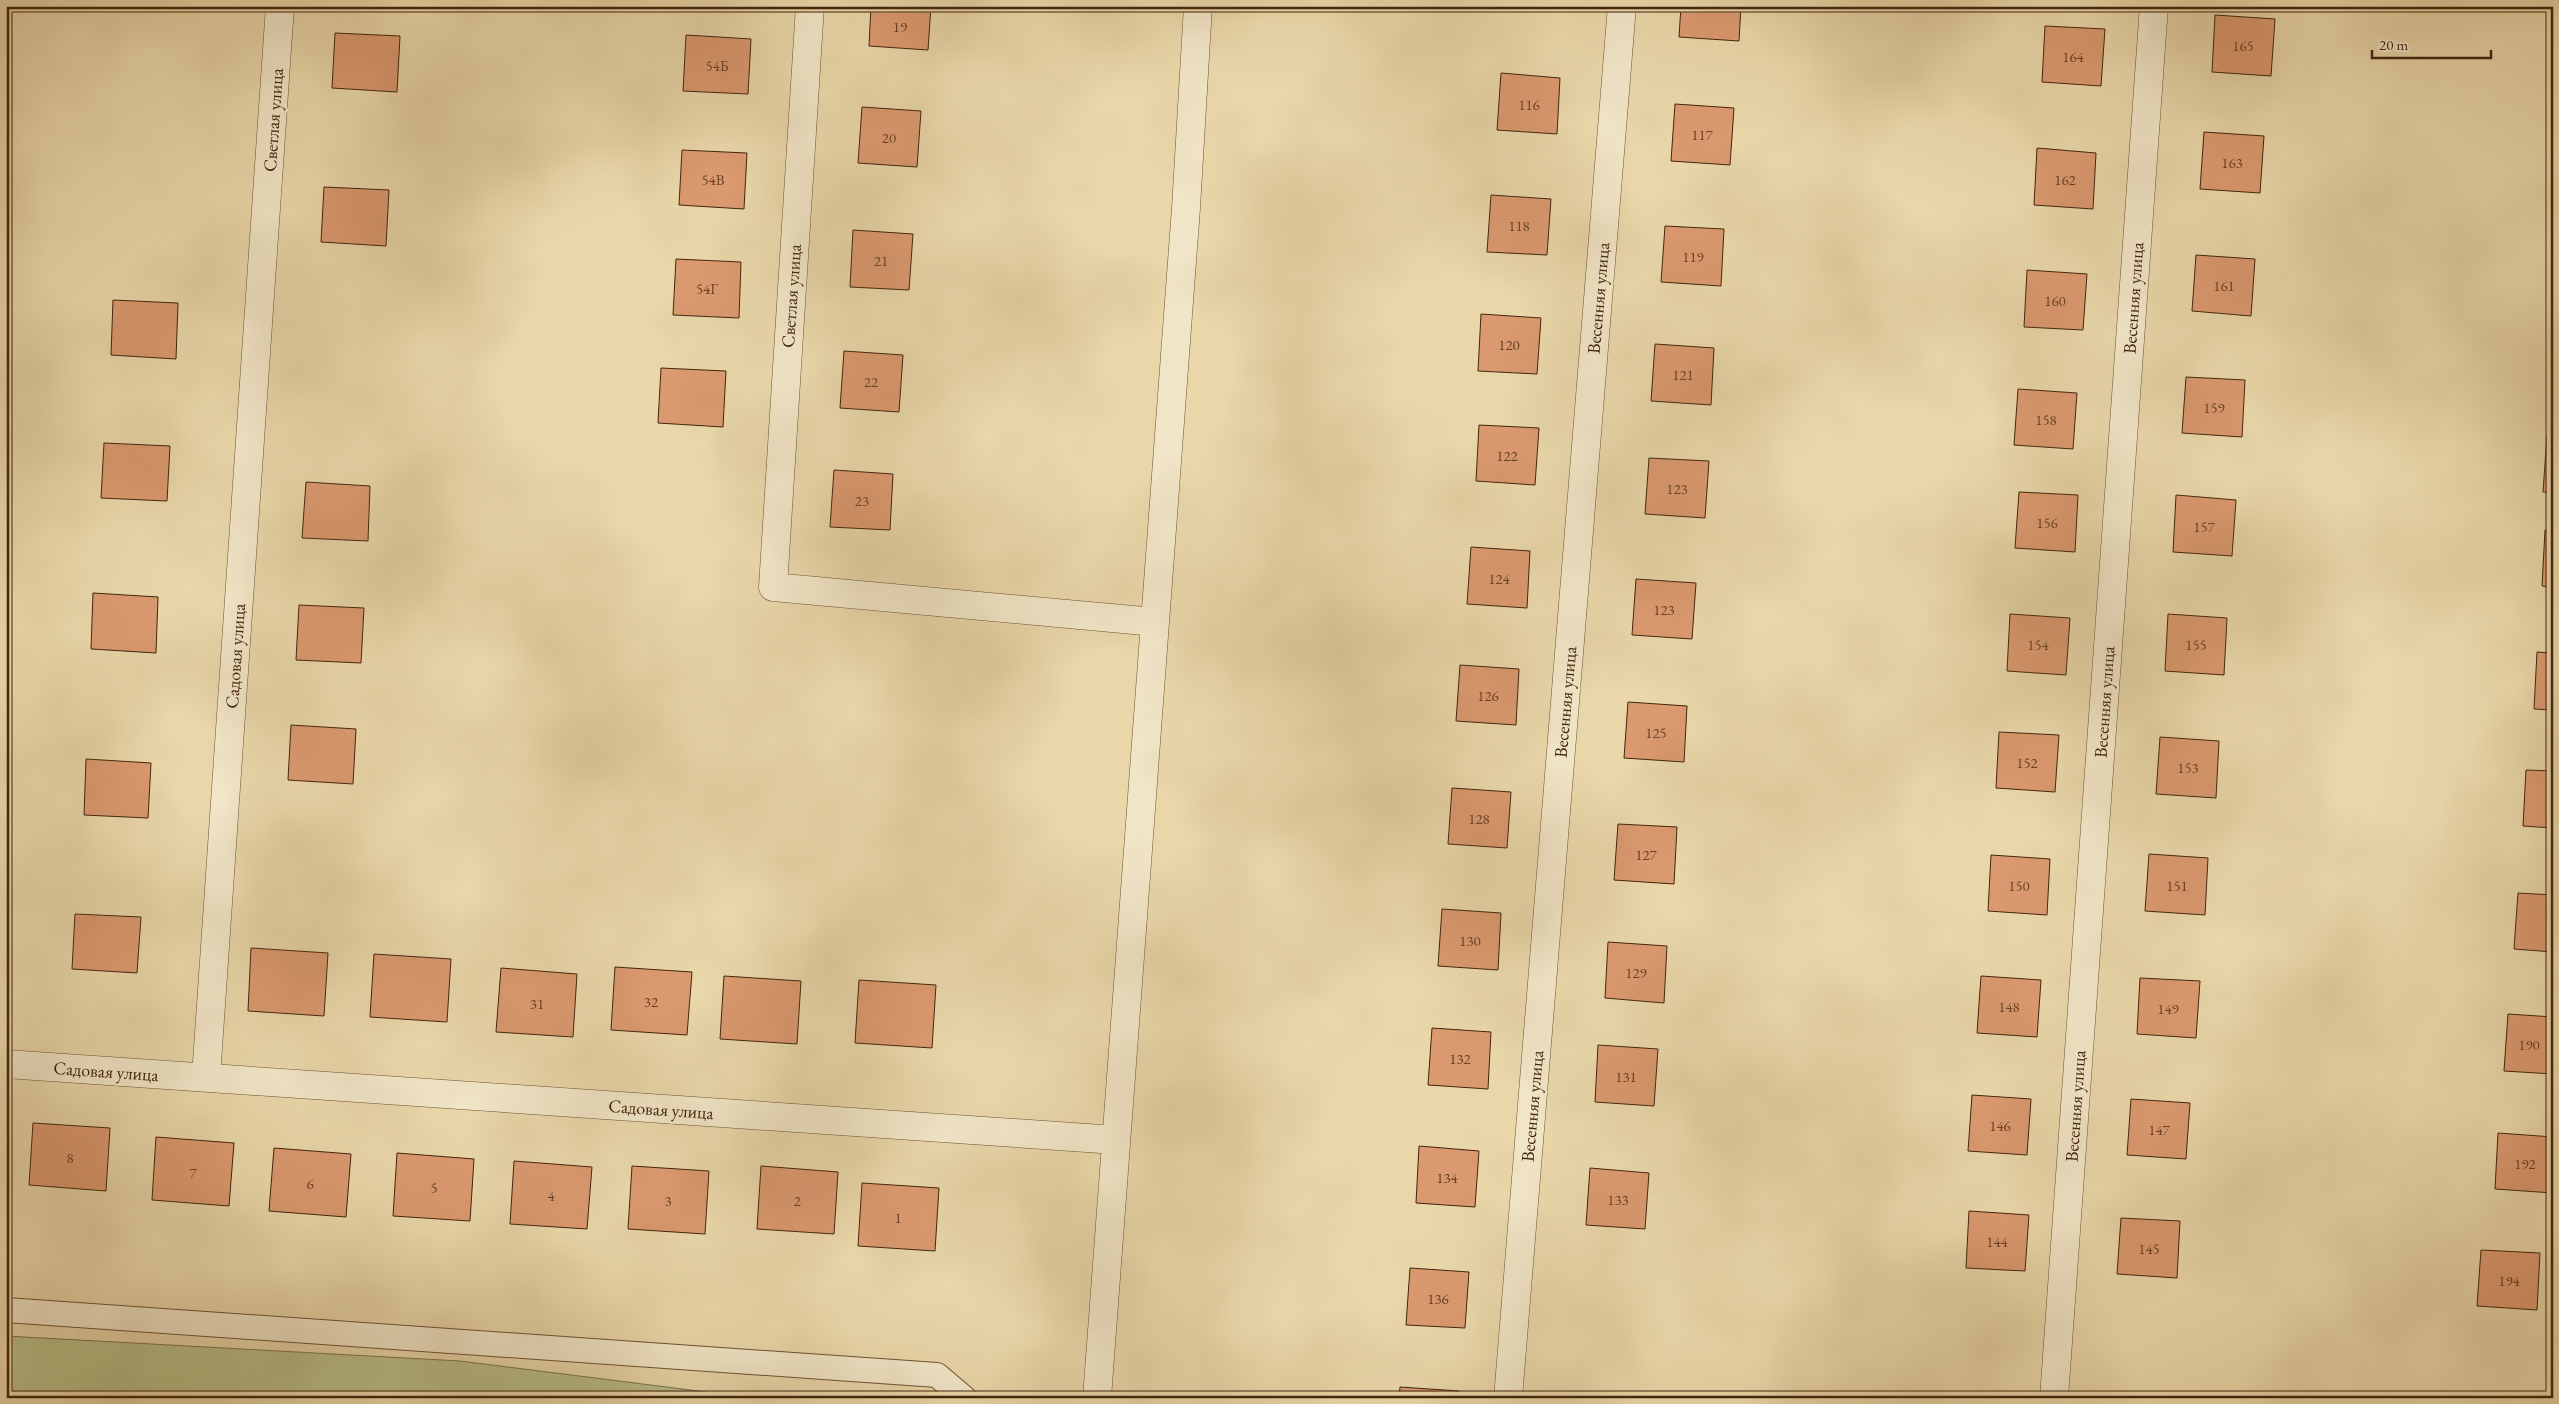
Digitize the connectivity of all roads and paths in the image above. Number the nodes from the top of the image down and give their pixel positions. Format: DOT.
graph roads {
  1 [pos="280,6"];
  2 [pos="810,6"];
  3 [pos="1198,6"];
  4 [pos="1622,6"];
  5 [pos="2154,6"];
  6 [pos="265,234"];
  7 [pos="1155,622"];
  8 [pos="6,1064"];
  9 [pos="206,1078"];
  10 [pos="1116,1140"];
  11 [pos="6,1310"];
  12 [pos="964,1398"];
  13 [pos="1097,1398"];
  14 [pos="1508,1398"];
  15 [pos="2054,1398"];
  1 -- 6 [label="street, Светлая улица"];
  2 -- 7 [label="street, Светлая улица"];
  3 -- 7 [label="street"];
  4 -- 14 [label="street, Весенняя улица"];
  5 -- 15 [label="street, Весенняя улица"];
  6 -- 9 [label="street, Садовая улица"];
  7 -- 10 [label="street"];
  8 -- 9 [label="street, Садовая улица"];
  9 -- 10 [label="street, Садовая улица"];
  10 -- 13 [label="street"];
  11 -- 12 [label="lane"];
}
